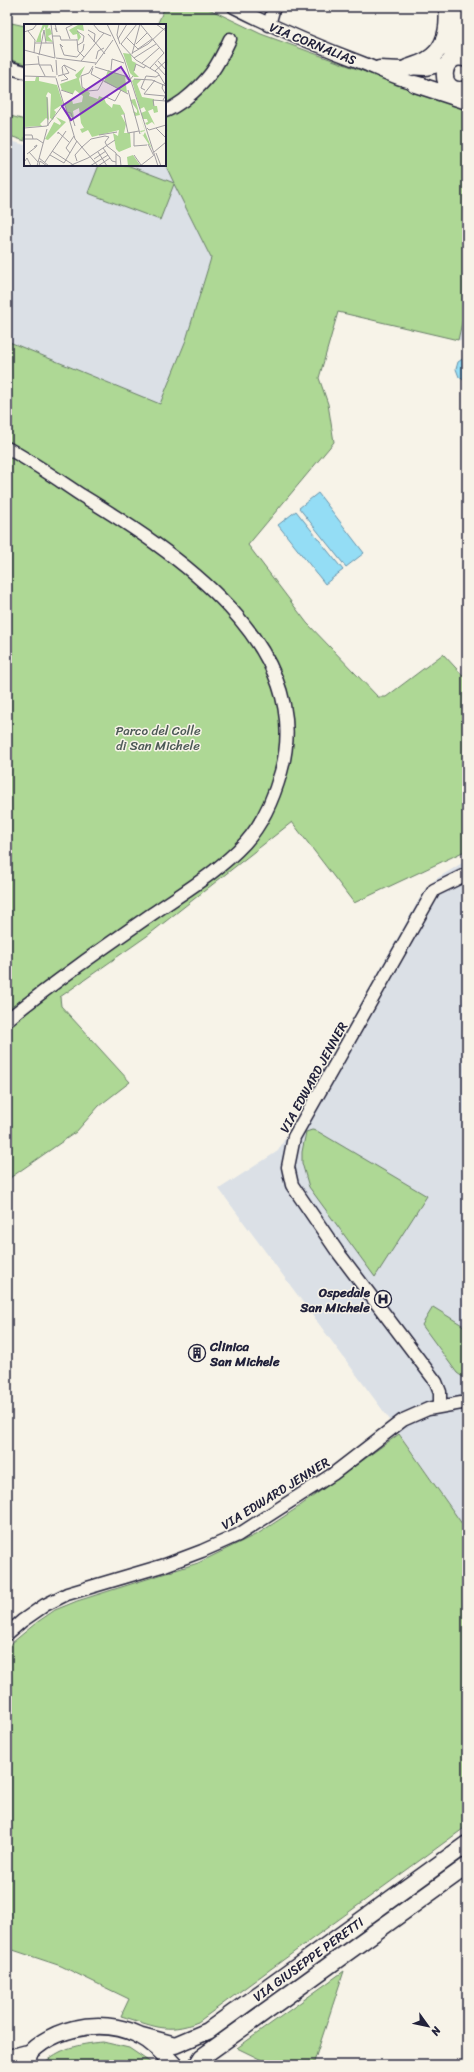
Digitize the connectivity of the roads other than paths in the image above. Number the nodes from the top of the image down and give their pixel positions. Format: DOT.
graph roads {
  1 [pos="234,7"];
  2 [pos="274,7"];
  3 [pos="447,7"];
  4 [pos="455,7"];
  5 [pos="269,25"];
  6 [pos="230,38"];
  7 [pos="467,59"];
  8 [pos="449,63"];
  9 [pos="7,67"];
  10 [pos="372,67"];
  11 [pos="406,68"];
  12 [pos="24,72"];
  13 [pos="415,84"];
  14 [pos="463,93"];
  15 [pos="166,110"];
  16 [pos="7,448"];
  17 [pos="467,874"];
  18 [pos="7,1020"];
  19 [pos="467,1402"];
  20 [pos="440,1406"];
  21 [pos="7,1634"];
  22 [pos="467,1844"];
  23 [pos="467,1866"];
  24 [pos="138,2035"];
  25 [pos="18,2061"];
  26 [pos="174,2065"];
  27 [pos="197,2065"];
  1 -- 5 [label="street, VIA CORNALIAS"];
  2 -- 5 [label="street"];
  3 -- 11 [label="street"];
  4 -- 8 [label="street"];
  5 -- 10 [label="street, VIA CORNALIAS"];
  6 -- 15 [label="street"];
  7 -- 8 [label="street"];
  8 -- 11 [label="street, VIA CORNALIAS"];
  8 -- 14 [label="street"];
  9 -- 12 [label="street"];
  10 -- 11 [label="street, VIA CORNALIAS"];
  10 -- 13 [label="street, VIA CORNALIAS"];
  13 -- 14 [label="street"];
  16 -- 18 [label="street"];
  17 -- 20 [label="street, VIA EDWARD JENNER"];
  19 -- 20 [label="street, VIA EDWARD JENNER"];
  20 -- 21 [label="street, VIA EDWARD JENNER"];
  22 -- 24 [label="street, VIA GIUSEPPE PERETTI"];
  23 -- 27 [label="street, VIA GIUSEPPE PERETTI"];
  24 -- 25 [label="street"];
  24 -- 26 [label="street"];
}
